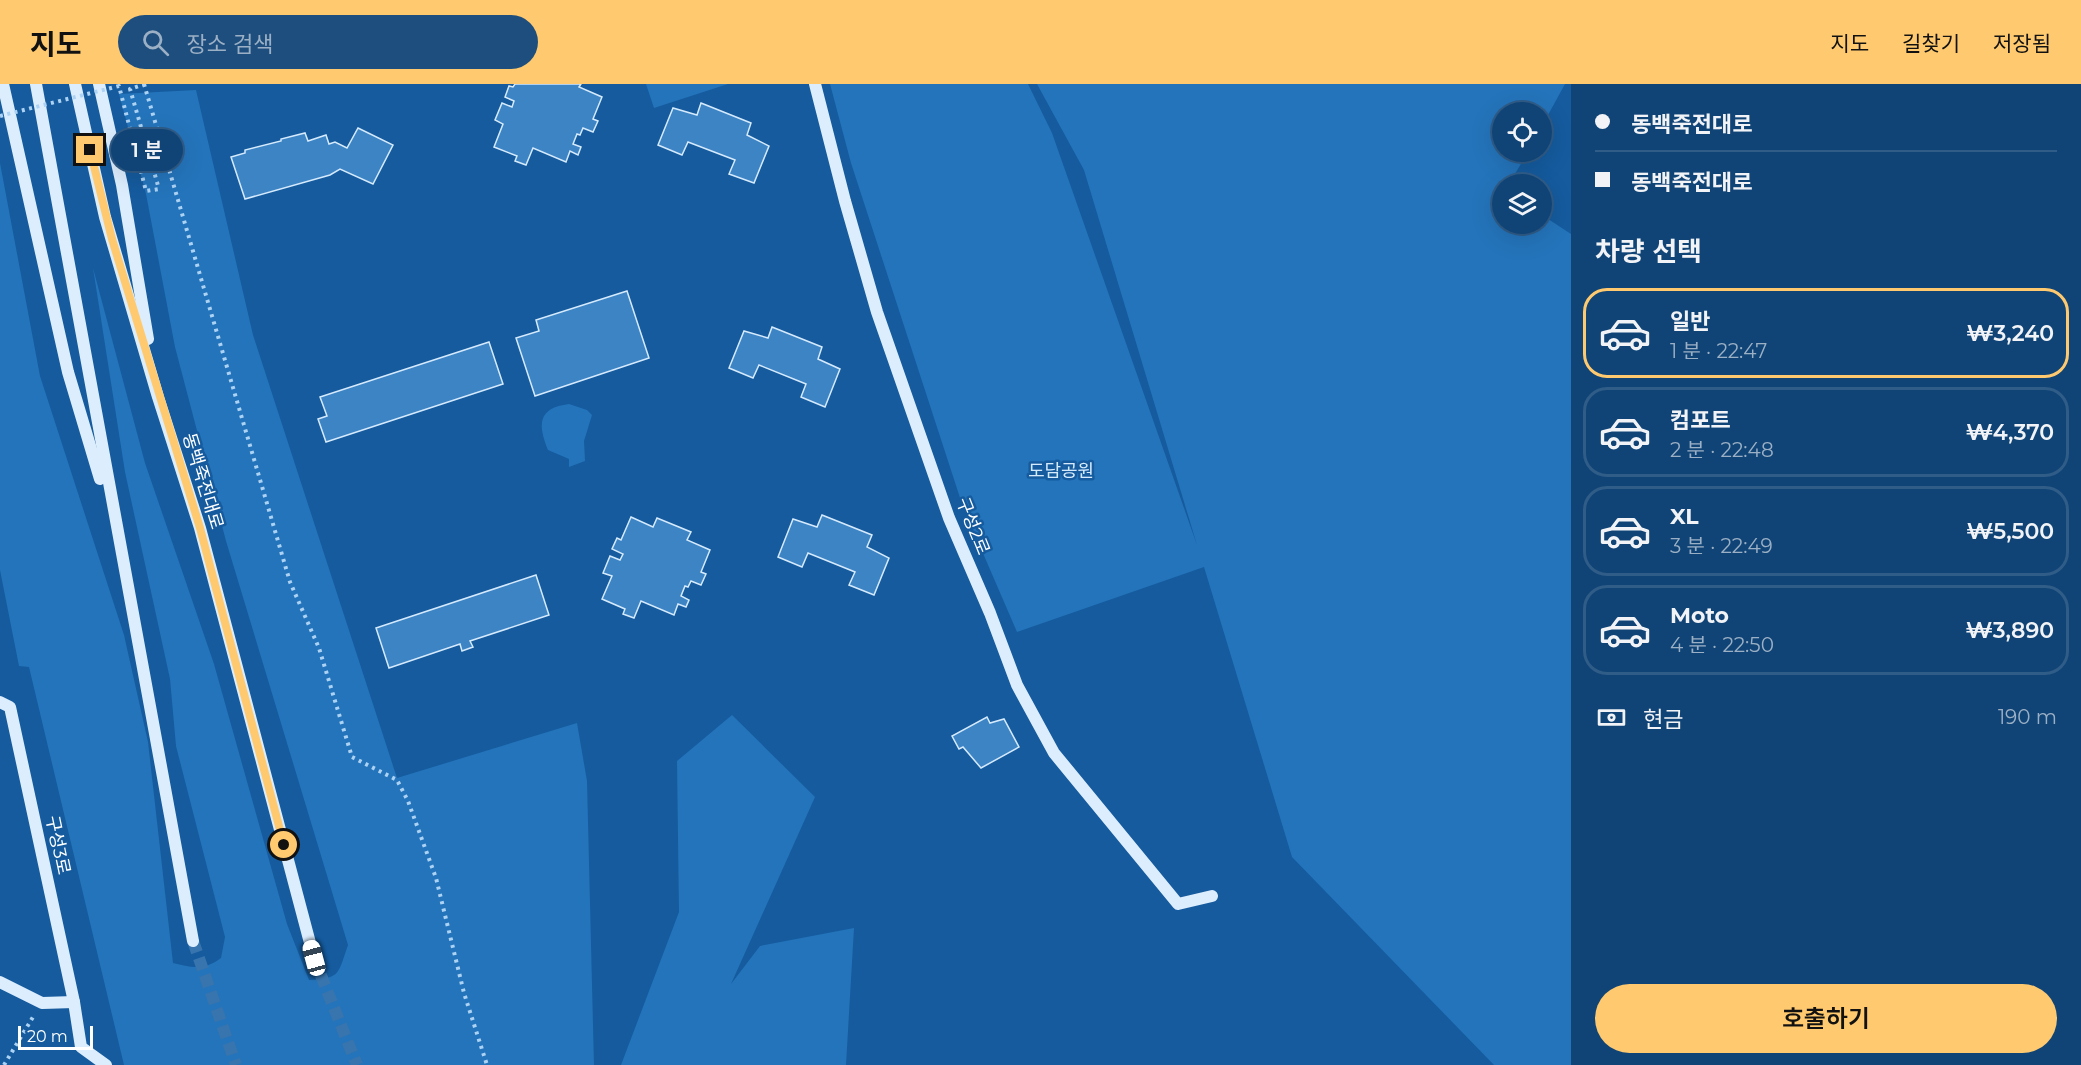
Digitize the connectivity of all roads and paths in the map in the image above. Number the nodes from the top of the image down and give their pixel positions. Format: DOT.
graph roads {
  1 [pos="3,84"];
  2 [pos="36,84"];
  3 [pos="75,84"];
  4 [pos="99,84"];
  5 [pos="125,84"];
  6 [pos="145,84"];
  7 [pos="815,84"];
  8 [pos="118,86"];
  9 [pos="0,116"];
  10 [pos="158,397"];
  11 [pos="120,548"];
  12 [pos="0,702"];
  13 [pos="1212,896"];
  14 [pos="193,941"];
  15 [pos="314,958"];
  16 [pos="0,982"];
  17 [pos="74,1002"];
  18 [pos="42,1004"];
  19 [pos="4,1065"];
  20 [pos="106,1065"];
  21 [pos="487,1065"];
  1 -- 11 [label="main road"];
  2 -- 11 [label="main road"];
  3 -- 10 [label="main road, 동백죽전대로"];
  4 -- 10 [label="main road"];
  5 -- 8 [label="path"];
  6 -- 8 [label="path, bridge"];
  6 -- 21 [label="path"];
  7 -- 13 [label="main road, 구성2로"];
  8 -- 9 [label="path, bridge"];
  10 -- 15 [label="main road, 동백죽전대로"];
  11 -- 14 [label="main road"];
  12 -- 17 [label="main road, 구성3로"];
  16 -- 18 [label="main road"];
  17 -- 18 [label="main road"];
  17 -- 20 [label="main road, 구성3로"];
  18 -- 19 [label="path"];
}
